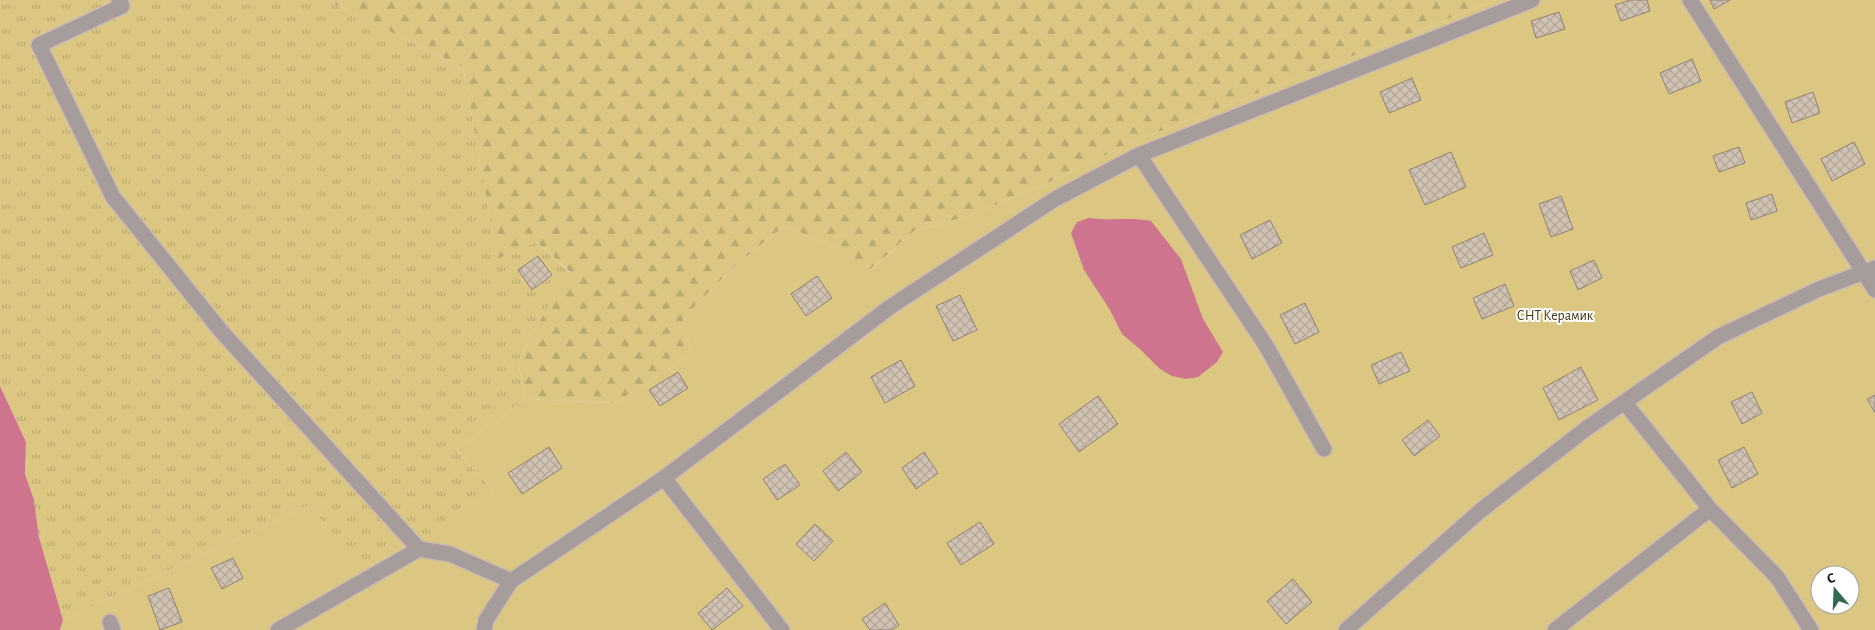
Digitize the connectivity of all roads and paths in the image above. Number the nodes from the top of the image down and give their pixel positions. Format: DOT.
graph roads {
  1 [pos="119,0"];
  2 [pos="1532,0"];
  3 [pos="1690,0"];
  4 [pos="1138,155"];
  5 [pos="1869,271"];
  6 [pos="1875,290"];
  7 [pos="1625,402"];
  8 [pos="1324,449"];
  9 [pos="664,478"];
  10 [pos="1710,509"];
  11 [pos="419,549"];
  12 [pos="511,581"];
  13 [pos="278,630"];
  14 [pos="484,630"];
  15 [pos="782,630"];
  16 [pos="1346,630"];
  17 [pos="1555,630"];
  18 [pos="1811,630"];
  1 -- 11 [label="street"];
  2 -- 4 [label="street"];
  3 -- 5 [label="street"];
  4 -- 8 [label="street"];
  4 -- 9 [label="street"];
  5 -- 6 [label="street"];
  5 -- 7 [label="street"];
  7 -- 10 [label="street"];
  7 -- 16 [label="street"];
  9 -- 12 [label="street"];
  9 -- 15 [label="street"];
  10 -- 17 [label="street"];
  10 -- 18 [label="street"];
  11 -- 12 [label="street"];
  11 -- 13 [label="street"];
  12 -- 14 [label="street"];
}
